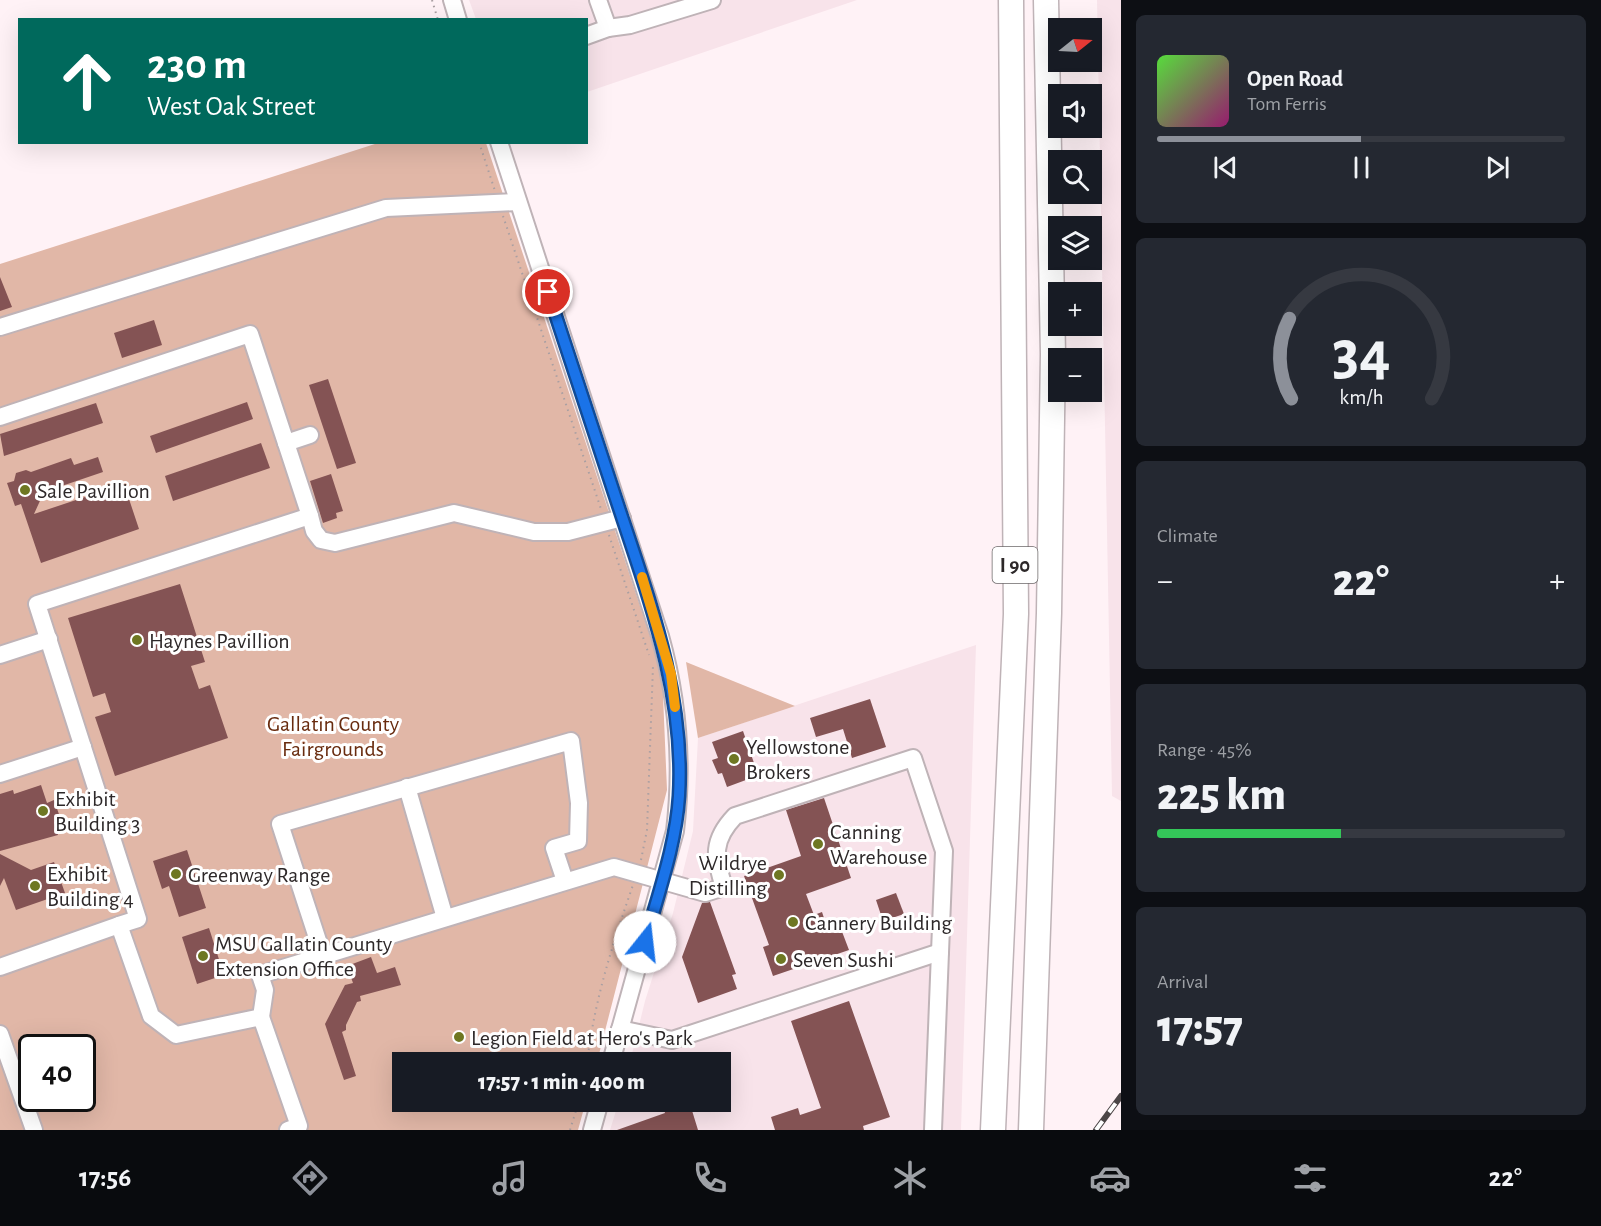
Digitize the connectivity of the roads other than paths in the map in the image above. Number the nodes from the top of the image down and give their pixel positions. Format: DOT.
graph roads {
  1 [pos="452,0"];
  2 [pos="598,0"];
  3 [pos="712,0"];
  4 [pos="1011,0"];
  5 [pos="1046,0"];
  6 [pos="457,18"];
  7 [pos="608,28"];
  8 [pos="588,35"];
  9 [pos="500,144"];
  10 [pos="518,202"];
  11 [pos="0,327"];
  12 [pos="0,417"];
  13 [pos="310,435"];
  14 [pos="286,443"];
  15 [pos="310,516"];
  16 [pos="622,518"];
  17 [pos="49,639"];
  18 [pos="0,655"];
  19 [pos="83,747"];
  20 [pos="0,774"];
  21 [pos="407,787"];
  22 [pos="565,882"];
  23 [pos="662,882"];
  24 [pos="445,918"];
  25 [pos="119,926"];
  26 [pos="940,952"];
  27 [pos="323,956"];
  28 [pos="0,967"];
  29 [pos="261,1017"];
  30 [pos="620,1029"];
  31 [pos="0,1034"];
  32 [pos="614,1052"];
  33 [pos="597,1112"];
  34 [pos="34,1130"];
  35 [pos="288,1130"];
  36 [pos="592,1130"];
  37 [pos="933,1130"];
  38 [pos="993,1130"];
  39 [pos="1031,1130"];
  1 -- 6 [label="street"];
  2 -- 7 [label="street"];
  3 -- 7 [label="street"];
  4 -- 38 [label="highway, I 90"];
  5 -- 39 [label="highway, I 90"];
  7 -- 8 [label="street"];
  9 -- 10 [label="street"];
  10 -- 11 [label="street"];
  10 -- 16 [label="street"];
  12 -- 14 [label="street"];
  13 -- 14 [label="street"];
  14 -- 15 [label="street"];
  15 -- 16 [label="street"];
  15 -- 17 [label="street"];
  16 -- 23 [label="street"];
  17 -- 18 [label="street"];
  17 -- 19 [label="street"];
  19 -- 20 [label="street"];
  19 -- 25 [label="street"];
  21 -- 22 [label="street"];
  21 -- 24 [label="street"];
  21 -- 27 [label="street"];
  22 -- 23 [label="street"];
  22 -- 24 [label="street"];
  23 -- 26 [label="street"];
  23 -- 30 [label="street"];
  24 -- 27 [label="street"];
  25 -- 28 [label="street"];
  25 -- 29 [label="street"];
  26 -- 30 [label="street"];
  26 -- 37 [label="street"];
  27 -- 29 [label="street"];
  29 -- 35 [label="street"];
  30 -- 32 [label="street"];
  31 -- 34 [label="street"];
  33 -- 36 [label="street"];
}
